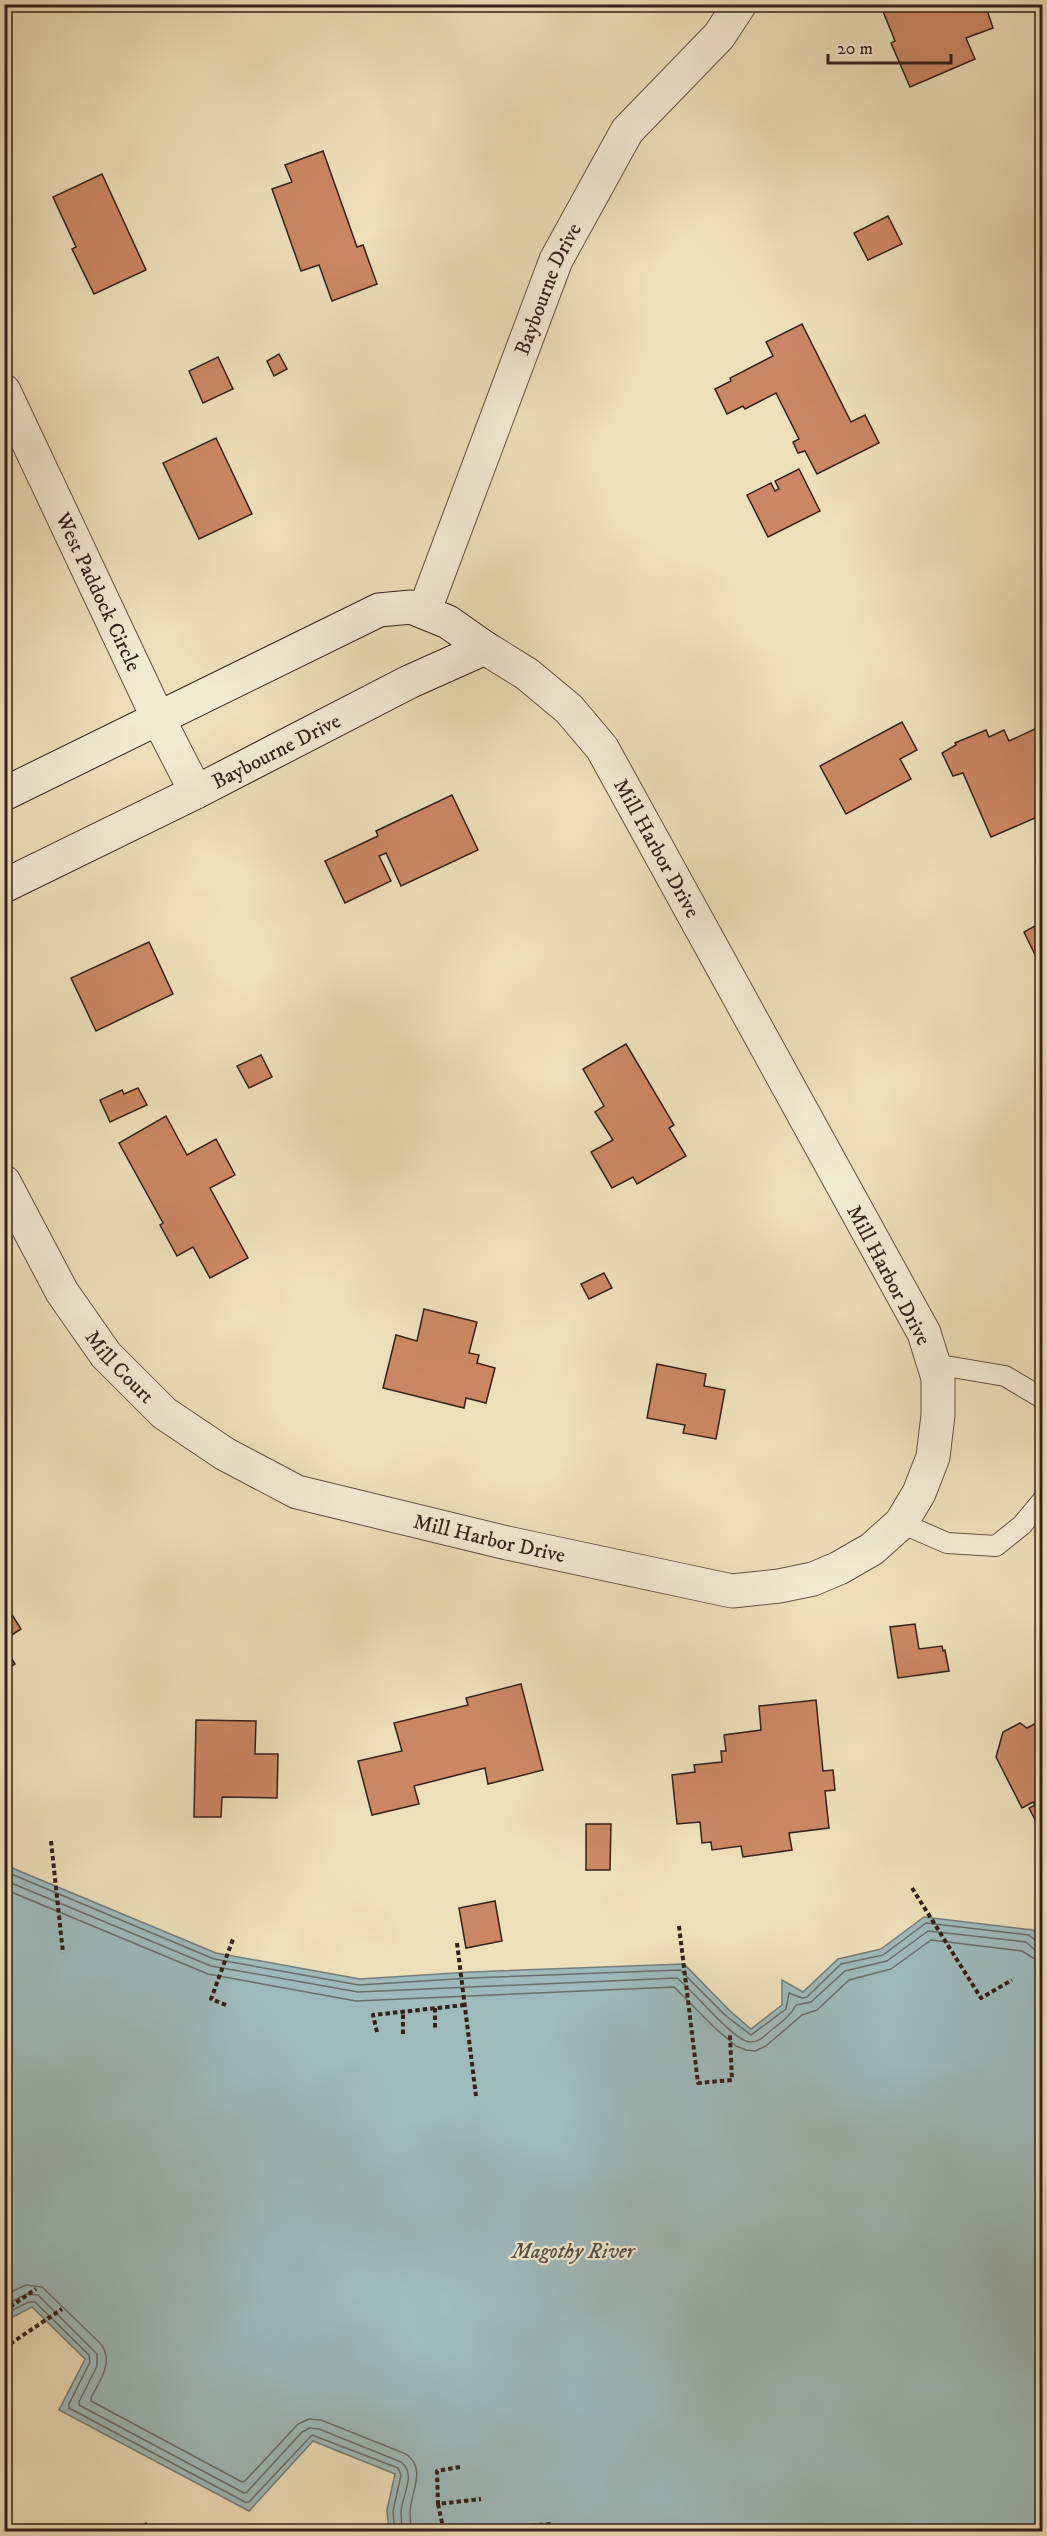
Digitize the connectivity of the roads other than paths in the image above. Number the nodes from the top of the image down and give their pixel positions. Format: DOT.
graph roads {
  1 [pos="740,4"];
  2 [pos="4,391"];
  3 [pos="424,612"];
  4 [pos="485,648"];
  5 [pos="158,718"];
  6 [pos="196,792"];
  7 [pos="4,794"];
  8 [pos="4,886"];
  9 [pos="4,1182"];
  10 [pos="934,1364"];
  11 [pos="1042,1398"];
  12 [pos="297,1492"];
  13 [pos="1042,1501"];
  14 [pos="901,1522"];
  1 -- 3 [label="street, Baybourne Drive"];
  2 -- 5 [label="street, West Paddock Circle"];
  3 -- 4 [label="street"];
  3 -- 5 [label="street"];
  4 -- 6 [label="street, Baybourne Drive"];
  4 -- 10 [label="street, Mill Harbor Drive"];
  5 -- 6 [label="street, West Paddock Circle"];
  5 -- 7 [label="street"];
  6 -- 8 [label="street, Baybourne Drive"];
  9 -- 12 [label="street, Mill Court"];
  10 -- 11 [label="lane"];
  10 -- 14 [label="street, Mill Harbor Drive"];
  12 -- 14 [label="street, Mill Harbor Drive"];
  13 -- 14 [label="lane"];
}
